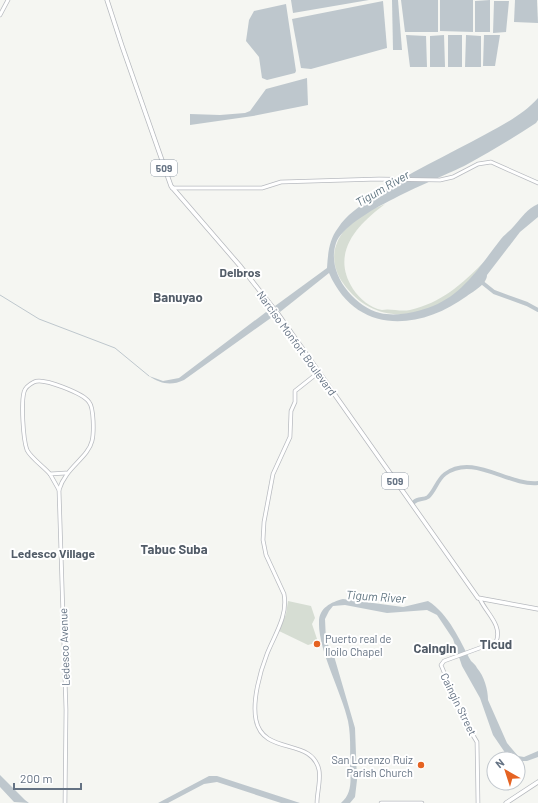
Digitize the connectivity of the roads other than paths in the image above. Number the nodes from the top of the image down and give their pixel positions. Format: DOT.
graph roads {
  1 [pos="8,0"];
  2 [pos="107,0"];
  3 [pos="0,15"];
  4 [pos="538,183"];
  5 [pos="172,188"];
  6 [pos="319,372"];
  7 [pos="67,473"];
  8 [pos="50,474"];
  9 [pos="59,490"];
  10 [pos="480,599"];
  11 [pos="538,609"];
  12 [pos="538,782"];
  13 [pos="317,802"];
  14 [pos="65,803"];
  15 [pos="381,803"];
  16 [pos="422,803"];
  17 [pos="478,803"];
  18 [pos="506,803"];
  1 -- 3 [label="street"];
  2 -- 5 [label="main road, Narciso Monfort Boulevard / 509"];
  4 -- 5 [label="street"];
  5 -- 6 [label="main road, Narciso Monfort Boulevard / 509"];
  6 -- 10 [label="main road, Narciso Monfort Boulevard / 509"];
  6 -- 13 [label="street"];
  7 -- 8 [label="street"];
  7 -- 8 [label="street"];
  7 -- 9 [label="street"];
  8 -- 9 [label="street"];
  9 -- 14 [label="street, Ledesco Avenue"];
  10 -- 11 [label="main road"];
  10 -- 17 [label="street, Caingin Street"];
  12 -- 18 [label="main road"];
  15 -- 16 [label="street"];
}
